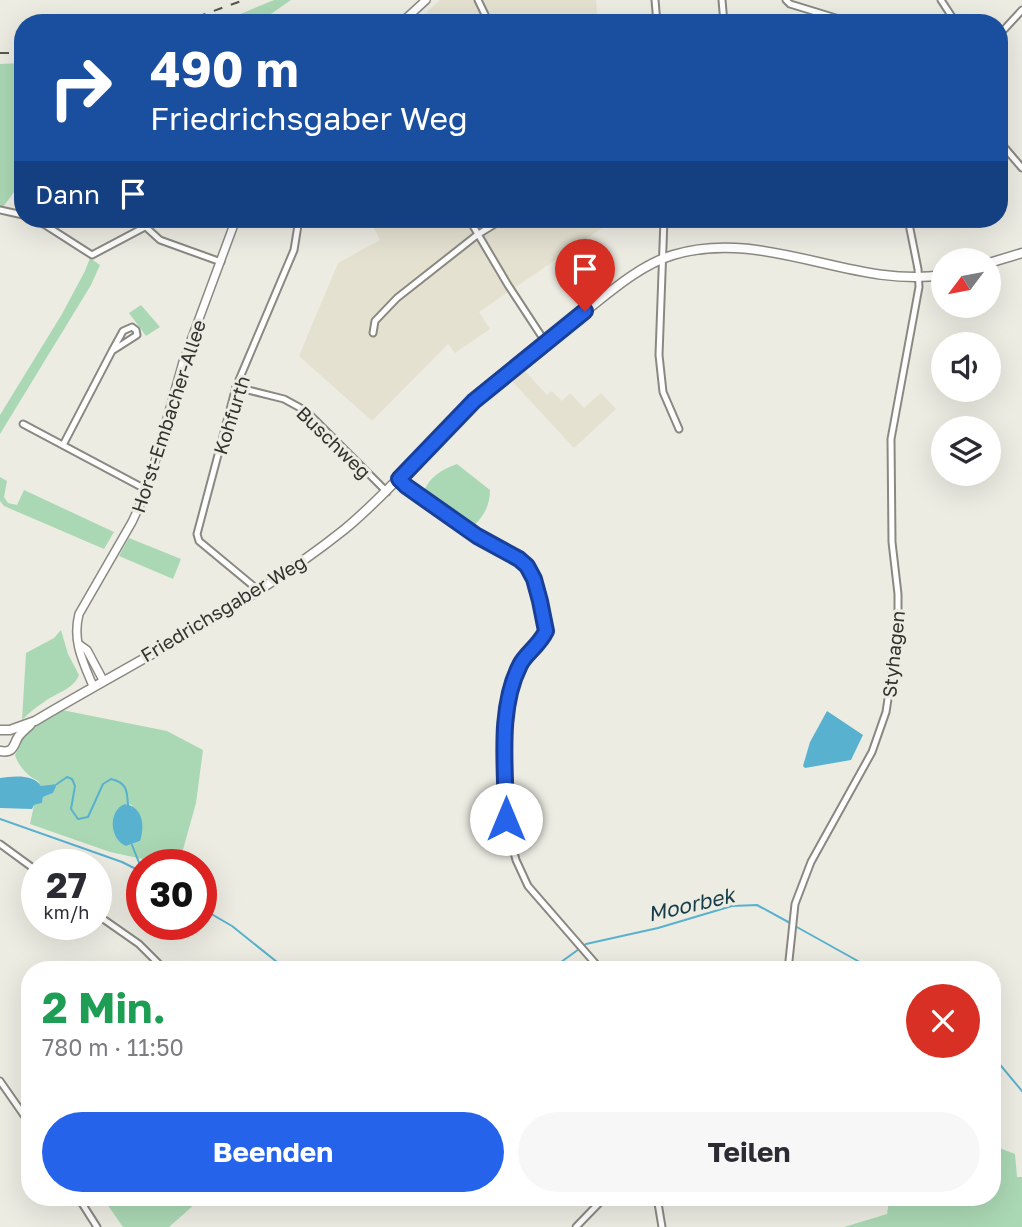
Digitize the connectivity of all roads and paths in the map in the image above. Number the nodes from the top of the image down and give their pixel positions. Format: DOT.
graph roads {
  1 [pos="426,0"];
  2 [pos="786,0"];
  3 [pos="1022,10"];
  4 [pos="411,14"];
  5 [pos="823,14"];
  6 [pos="1008,25"];
  7 [pos="1008,152"];
  8 [pos="1022,154"];
  9 [pos="1013,158"];
  10 [pos="1022,168"];
  11 [pos="50,228"];
  12 [pos="143,228"];
  13 [pos="146,228"];
  14 [pos="233,228"];
  15 [pos="298,228"];
  16 [pos="474,228"];
  17 [pos="488,228"];
  18 [pos="663,228"];
  19 [pos="910,228"];
  20 [pos="477,235"];
  21 [pos="1022,253"];
  22 [pos="1001,259"];
  23 [pos="662,260"];
  24 [pos="221,262"];
  25 [pos="931,276"];
  26 [pos="919,278"];
  27 [pos="373,333"];
  28 [pos="546,343"];
  29 [pos="112,351"];
  30 [pos="236,387"];
  31 [pos="23,425"];
  32 [pos="679,429"];
  33 [pos="63,445"];
  34 [pos="399,479"];
  35 [pos="147,489"];
  36 [pos="387,492"];
  37 [pos="258,590"];
  38 [pos="80,645"];
  39 [pos="103,680"];
  40 [pos="93,686"];
  41 [pos="35,721"];
  42 [pos="0,729"];
  43 [pos="10,730"];
  44 [pos="16,740"];
  45 [pos="0,751"];
  46 [pos="0,844"];
  47 [pos="21,859"];
  48 [pos="112,925"];
  49 [pos="156,961"];
  50 [pos="594,961"];
  51 [pos="789,961"];
  52 [pos="0,1081"];
  53 [pos="21,1111"];
  54 [pos="84,1206"];
  55 [pos="596,1206"];
  56 [pos="658,1206"];
  57 [pos="97,1227"];
  58 [pos="576,1227"];
  59 [pos="662,1227"];
  1 -- 4 [label="street"];
  2 -- 5 [label="street"];
  3 -- 6 [label="street"];
  7 -- 9 [label="street"];
  8 -- 9 [label="street"];
  9 -- 10 [label="street"];
  11 -- 12 [label="street"];
  13 -- 24 [label="street"];
  14 -- 24 [label="street, Horst-Embacher-Allee"];
  15 -- 30 [label="street, Kohfurth"];
  16 -- 20 [label="street"];
  17 -- 20 [label="street"];
  18 -- 23 [label="street"];
  19 -- 26 [label="street, Styhagen"];
  20 -- 27 [label="street"];
  20 -- 28 [label="street"];
  21 -- 22 [label="main road"];
  23 -- 26 [label="main road, Friedrichsgaber Weg"];
  23 -- 28 [label="main road, Friedrichsgaber Weg"];
  23 -- 32 [label="street"];
  24 -- 35 [label="street, Horst-Embacher-Allee"];
  25 -- 26 [label="main road, Friedrichsgaber Weg"];
  26 -- 51 [label="street, Styhagen"];
  28 -- 34 [label="main road, Friedrichsgaber Weg"];
  29 -- 29 [label="street"];
  29 -- 33 [label="street"];
  30 -- 36 [label="street, Buschweg"];
  30 -- 37 [label="street, Kohfurth"];
  31 -- 33 [label="street"];
  33 -- 35 [label="street"];
  34 -- 36 [label="main road, Friedrichsgaber Weg"];
  34 -- 50 [label="street"];
  35 -- 38 [label="street, Horst-Embacher-Allee"];
  36 -- 37 [label="main road, Friedrichsgaber Weg"];
  37 -- 39 [label="main road, Friedrichsgaber Weg"];
  38 -- 39 [label="street"];
  38 -- 40 [label="street, Horst-Embacher-Allee"];
  39 -- 40 [label="main road, Friedrichsgaber Weg"];
  40 -- 41 [label="main road, Friedrichsgaber Weg"];
  41 -- 43 [label="main road, Friedrichsgaber Weg"];
  41 -- 44 [label="main road, Friedrichsgaber Weg"];
  42 -- 43 [label="main road"];
  43 -- 44 [label="main road"];
  44 -- 45 [label="main road, Friedrichsgaber Weg"];
  46 -- 47 [label="street"];
  48 -- 49 [label="street"];
  52 -- 53 [label="street"];
  54 -- 57 [label="street"];
  55 -- 58 [label="street"];
  56 -- 59 [label="street"];
}
